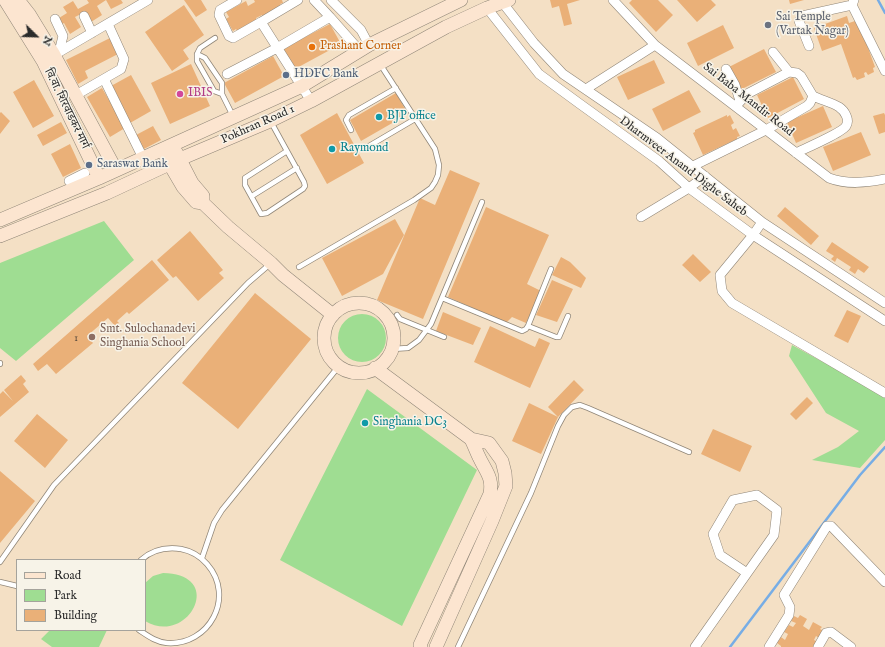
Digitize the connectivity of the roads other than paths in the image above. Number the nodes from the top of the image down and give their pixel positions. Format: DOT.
graph roads {
  1 [pos="5,0"];
  2 [pos="18,0"];
  3 [pos="237,0"];
  4 [pos="314,0"];
  5 [pos="331,0"];
  6 [pos="441,0"];
  7 [pos="462,0"];
  8 [pos="613,0"];
  9 [pos="143,1"];
  10 [pos="294,1"];
  11 [pos="506,1"];
  12 [pos="853,3"];
  13 [pos="487,8"];
  14 [pos="432,14"];
  15 [pos="84,16"];
  16 [pos="330,17"];
  17 [pos="55,19"];
  18 [pos="261,22"];
  19 [pos="108,24"];
  20 [pos="92,33"];
  21 [pos="215,38"];
  22 [pos="655,44"];
  23 [pos="368,46"];
  24 [pos="809,46"];
  25 [pos="277,48"];
  26 [pos="773,52"];
  27 [pos="197,54"];
  28 [pos="52,56"];
  29 [pos="384,61"];
  30 [pos="726,68"];
  31 [pos="885,71"];
  32 [pos="789,72"];
  33 [pos="227,74"];
  34 [pos="104,79"];
  35 [pos="302,86"];
  36 [pos="396,88"];
  37 [pos="586,90"];
  38 [pos="222,94"];
  39 [pos="76,95"];
  40 [pos="813,96"];
  41 [pos="311,101"];
  42 [pos="738,103"];
  43 [pos="233,116"];
  44 [pos="415,119"];
  45 [pos="270,121"];
  46 [pos="351,130"];
  47 [pos="766,130"];
  48 [pos="369,146"];
  49 [pos="168,147"];
  50 [pos="287,151"];
  51 [pos="796,153"];
  52 [pos="143,158"];
  53 [pos="174,162"];
  54 [pos="693,166"];
  55 [pos="297,168"];
  56 [pos="116,170"];
  57 [pos="85,173"];
  58 [pos="705,176"];
  59 [pos="99,178"];
  60 [pos="885,179"];
  61 [pos="70,183"];
  62 [pos="689,188"];
  63 [pos="252,196"];
  64 [pos="482,202"];
  65 [pos="27,209"];
  66 [pos="641,217"];
  67 [pos="0,220"];
  68 [pos="762,222"];
  69 [pos="33,223"];
  70 [pos="753,235"];
  71 [pos="0,236"];
  72 [pos="271,263"];
  73 [pos="299,267"];
  74 [pos="551,269"];
  75 [pos="442,298"];
  76 [pos="885,303"];
  77 [pos="332,315"];
  78 [pos="397,315"];
  79 [pos="568,316"];
  80 [pos="885,321"];
  81 [pos="528,326"];
  82 [pos="427,330"];
  83 [pos="444,337"];
  84 [pos="392,349"];
  85 [pos="339,366"];
  86 [pos="375,368"];
  87 [pos="885,392"];
  88 [pos="471,439"];
  89 [pos="689,452"];
  90 [pos="202,558"];
  91 [pos="143,559"];
  92 [pos="0,562"];
  93 [pos="747,573"];
  94 [pos="0,582"];
  95 [pos="885,582"];
  96 [pos="16,586"];
  97 [pos="141,631"];
  98 [pos="165,645"];
  99 [pos="421,647"];
  100 [pos="436,647"];
  101 [pos="458,647"];
  102 [pos="695,647"];
  103 [pos="769,647"];
  104 [pos="818,647"];
  105 [pos="851,647"];
  1 -- 28 [label="street, वि.वा. शिरवाडकर मार्ग"];
  2 -- 28 [label="street"];
  3 -- 18 [label="street"];
  4 -- 16 [label="street"];
  5 -- 23 [label="street"];
  6 -- 14 [label="street"];
  7 -- 14 [label="street, Pokhran Road 1"];
  8 -- 22 [label="street, Sai Baba Mandir Road"];
  9 -- 19 [label="street"];
  10 -- 18 [label="street"];
  11 -- 13 [label="street, Pokhran Road 1"];
  11 -- 37 [label="street, Dharmveer Anand Dighe Saheb"];
  12 -- 24 [label="street"];
  12 -- 31 [label="street"];
  13 -- 29 [label="street, Pokhran Road 1"];
  13 -- 62 [label="street, Dharmveer Anand Dighe Saheb"];
  14 -- 23 [label="street, Pokhran Road 1"];
  15 -- 20 [label="street"];
  16 -- 23 [label="street"];
  16 -- 25 [label="street"];
  17 -- 28 [label="street"];
  18 -- 25 [label="street"];
  19 -- 20 [label="street"];
  19 -- 34 [label="street"];
  20 -- 28 [label="street"];
  21 -- 27 [label="lane"];
  22 -- 37 [label="street"];
  22 -- 42 [label="street, Sai Baba Mandir Road"];
  23 -- 35 [label="street, Pokhran Road 1"];
  25 -- 33 [label="street"];
  25 -- 35 [label="street"];
  26 -- 32 [label="street"];
  27 -- 38 [label="lane"];
  27 -- 38 [label="lane"];
  28 -- 39 [label="street"];
  28 -- 59 [label="street, वि.वा. शिरवाडकर मार्ग"];
  29 -- 36 [label="lane"];
  29 -- 41 [label="street, Pokhran Road 1"];
  30 -- 42 [label="street"];
  32 -- 40 [label="street"];
  32 -- 42 [label="street"];
  34 -- 39 [label="street"];
  34 -- 52 [label="street"];
  35 -- 41 [label="street"];
  35 -- 43 [label="street, Pokhran Road 1"];
  36 -- 44 [label="lane"];
  36 -- 46 [label="lane"];
  37 -- 54 [label="street, Dharmveer Anand Dighe Saheb"];
  38 -- 43 [label="lane"];
  39 -- 56 [label="street"];
  40 -- 47 [label="street"];
  40 -- 51 [label="street"];
  41 -- 45 [label="street, Pokhran Road 1"];
  42 -- 47 [label="street, Sai Baba Mandir Road"];
  43 -- 49 [label="street, Pokhran Road 1"];
  44 -- 48 [label="lane"];
  44 -- 73 [label="lane"];
  45 -- 50 [label="lane"];
  45 -- 53 [label="street, Pokhran Road 1"];
  47 -- 51 [label="street, Sai Baba Mandir Road"];
  47 -- 54 [label="street"];
  49 -- 52 [label="street, Pokhran Road 1"];
  49 -- 53 [label="street"];
  50 -- 55 [label="lane"];
  50 -- 63 [label="lane"];
  51 -- 60 [label="street, Sai Baba Mandir Road"];
  52 -- 56 [label="street, Pokhran Road 1"];
  53 -- 69 [label="street, Pokhran Road 1"];
  53 -- 72 [label="street"];
  54 -- 58 [label="street, Dharmveer Anand Dighe Saheb"];
  55 -- 63 [label="lane"];
  55 -- 63 [label="lane"];
  56 -- 59 [label="street, Pokhran Road 1"];
  57 -- 61 [label="street"];
  58 -- 62 [label="street"];
  58 -- 68 [label="street, Dharmveer Anand Dighe Saheb"];
  59 -- 61 [label="street, Pokhran Road 1"];
  61 -- 65 [label="street, Pokhran Road 1"];
  62 -- 66 [label="street"];
  62 -- 70 [label="street, Dharmveer Anand Dighe Saheb"];
  64 -- 75 [label="lane"];
  65 -- 67 [label="street, Pokhran Road 1"];
  65 -- 69 [label="street"];
  68 -- 70 [label="street"];
  68 -- 76 [label="street, Dharmveer Anand Dighe Saheb"];
  69 -- 71 [label="street, Pokhran Road 1"];
  70 -- 80 [label="street, Dharmveer Anand Dighe Saheb"];
  70 -- 87 [label="street"];
  72 -- 77 [label="street"];
  72 -- 92 [label="lane"];
  74 -- 81 [label="lane"];
  75 -- 81 [label="lane"];
  75 -- 82 [label="lane"];
  77 -- 84 [label="street"];
  77 -- 85 [label="street"];
  78 -- 82 [label="lane"];
  79 -- 81 [label="lane"];
  82 -- 83 [label="lane"];
  82 -- 84 [label="lane"];
  84 -- 86 [label="street"];
  85 -- 86 [label="street"];
  85 -- 90 [label="lane"];
  86 -- 88 [label="street"];
  88 -- 99 [label="street"];
  88 -- 100 [label="street"];
  89 -- 101 [label="lane"];
  90 -- 91 [label="lane"];
  90 -- 98 [label="lane"];
  93 -- 93 [label="street"];
  93 -- 102 [label="street"];
  94 -- 96 [label="lane"];
  95 -- 103 [label="street"];
  97 -- 98 [label="lane"];
  104 -- 105 [label="street"];
}
